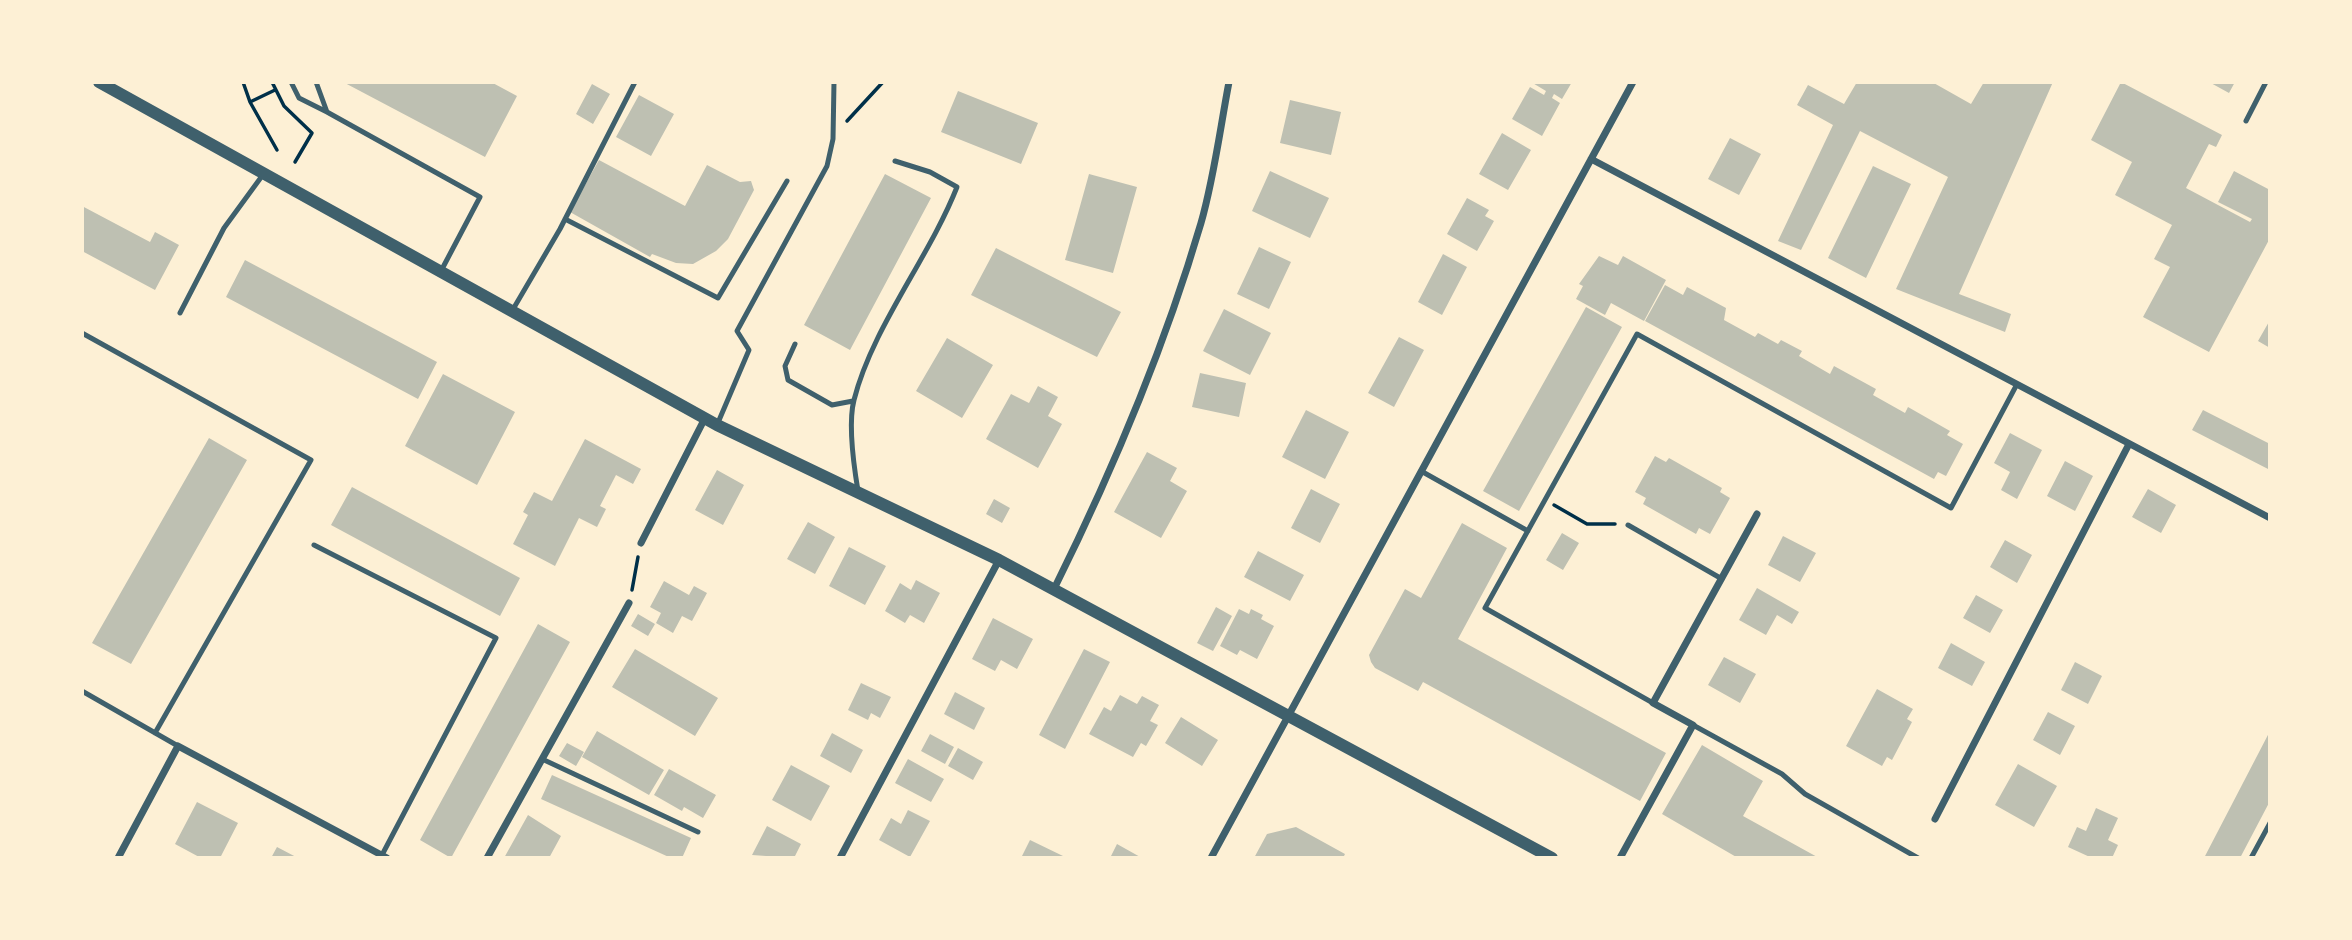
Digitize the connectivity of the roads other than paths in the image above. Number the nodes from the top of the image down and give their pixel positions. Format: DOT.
graph roads {
  1 [pos="99,82"];
  2 [pos="119,82"];
  3 [pos="291,82"];
  4 [pos="317,82"];
  5 [pos="635,82"];
  6 [pos="834,82"];
  7 [pos="1229,82"];
  8 [pos="1633,82"];
  9 [pos="2266,82"];
  10 [pos="137,103"];
  11 [pos="327,112"];
  12 [pos="2246,121"];
  13 [pos="1591,159"];
  14 [pos="895,161"];
  15 [pos="262,176"];
  16 [pos="787,181"];
  17 [pos="565,219"];
  18 [pos="441,271"];
  19 [pos="512,310"];
  20 [pos="180,313"];
  21 [pos="82,333"];
  22 [pos="794,344"];
  23 [pos="2015,386"];
  24 [pos="853,401"];
  25 [pos="705,418"];
  26 [pos="717,425"];
  27 [pos="2129,444"];
  28 [pos="1421,471"];
  29 [pos="858,491"];
  30 [pos="1758,514"];
  31 [pos="2270,518"];
  32 [pos="1628,525"];
  33 [pos="1528,531"];
  34 [pos="641,542"];
  35 [pos="314,545"];
  36 [pos="999,560"];
  37 [pos="1722,579"];
  38 [pos="1054,589"];
  39 [pos="629,603"];
  40 [pos="82,691"];
  41 [pos="1653,703"];
  42 [pos="1288,715"];
  43 [pos="1693,725"];
  44 [pos="155,733"];
  45 [pos="178,746"];
  46 [pos="542,759"];
  47 [pos="1935,819"];
  48 [pos="2270,823"];
  49 [pos="698,832"];
  50 [pos="384,857"];
  51 [pos="118,858"];
  52 [pos="487,858"];
  53 [pos="840,858"];
  54 [pos="1211,858"];
  55 [pos="1552,858"];
  56 [pos="1620,858"];
  57 [pos="1918,858"];
  58 [pos="2252,858"];
  1 -- 10 [label="street"];
  2 -- 10 [label="street"];
  3 -- 11 [label="lane"];
  4 -- 11 [label="lane"];
  5 -- 17 [label="lane"];
  6 -- 26 [label="lane"];
  7 -- 38 [label="street"];
  8 -- 13 [label="street"];
  9 -- 12 [label="lane"];
  10 -- 15 [label="street"];
  11 -- 18 [label="lane"];
  13 -- 23 [label="street"];
  13 -- 28 [label="street"];
  14 -- 24 [label="lane"];
  15 -- 18 [label="street"];
  15 -- 20 [label="lane"];
  16 -- 17 [label="lane"];
  17 -- 19 [label="lane"];
  18 -- 19 [label="street"];
  19 -- 25 [label="street"];
  21 -- 44 [label="lane"];
  22 -- 24 [label="lane"];
  23 -- 27 [label="street"];
  23 -- 33 [label="lane"];
  24 -- 29 [label="lane"];
  25 -- 26 [label="street"];
  25 -- 34 [label="street"];
  26 -- 29 [label="street"];
  27 -- 31 [label="street"];
  27 -- 47 [label="street"];
  28 -- 33 [label="lane"];
  28 -- 42 [label="street"];
  29 -- 36 [label="street"];
  30 -- 37 [label="street"];
  32 -- 37 [label="lane"];
  33 -- 41 [label="lane"];
  35 -- 50 [label="lane"];
  36 -- 38 [label="street"];
  36 -- 53 [label="street"];
  37 -- 41 [label="street"];
  38 -- 42 [label="street"];
  39 -- 46 [label="street"];
  40 -- 44 [label="lane"];
  41 -- 43 [label="street"];
  42 -- 54 [label="street"];
  42 -- 55 [label="street"];
  43 -- 56 [label="street"];
  43 -- 57 [label="lane"];
  44 -- 45 [label="lane"];
  45 -- 50 [label="street"];
  45 -- 51 [label="street"];
  46 -- 49 [label="lane"];
  46 -- 52 [label="street"];
  48 -- 58 [label="lane"];
}
